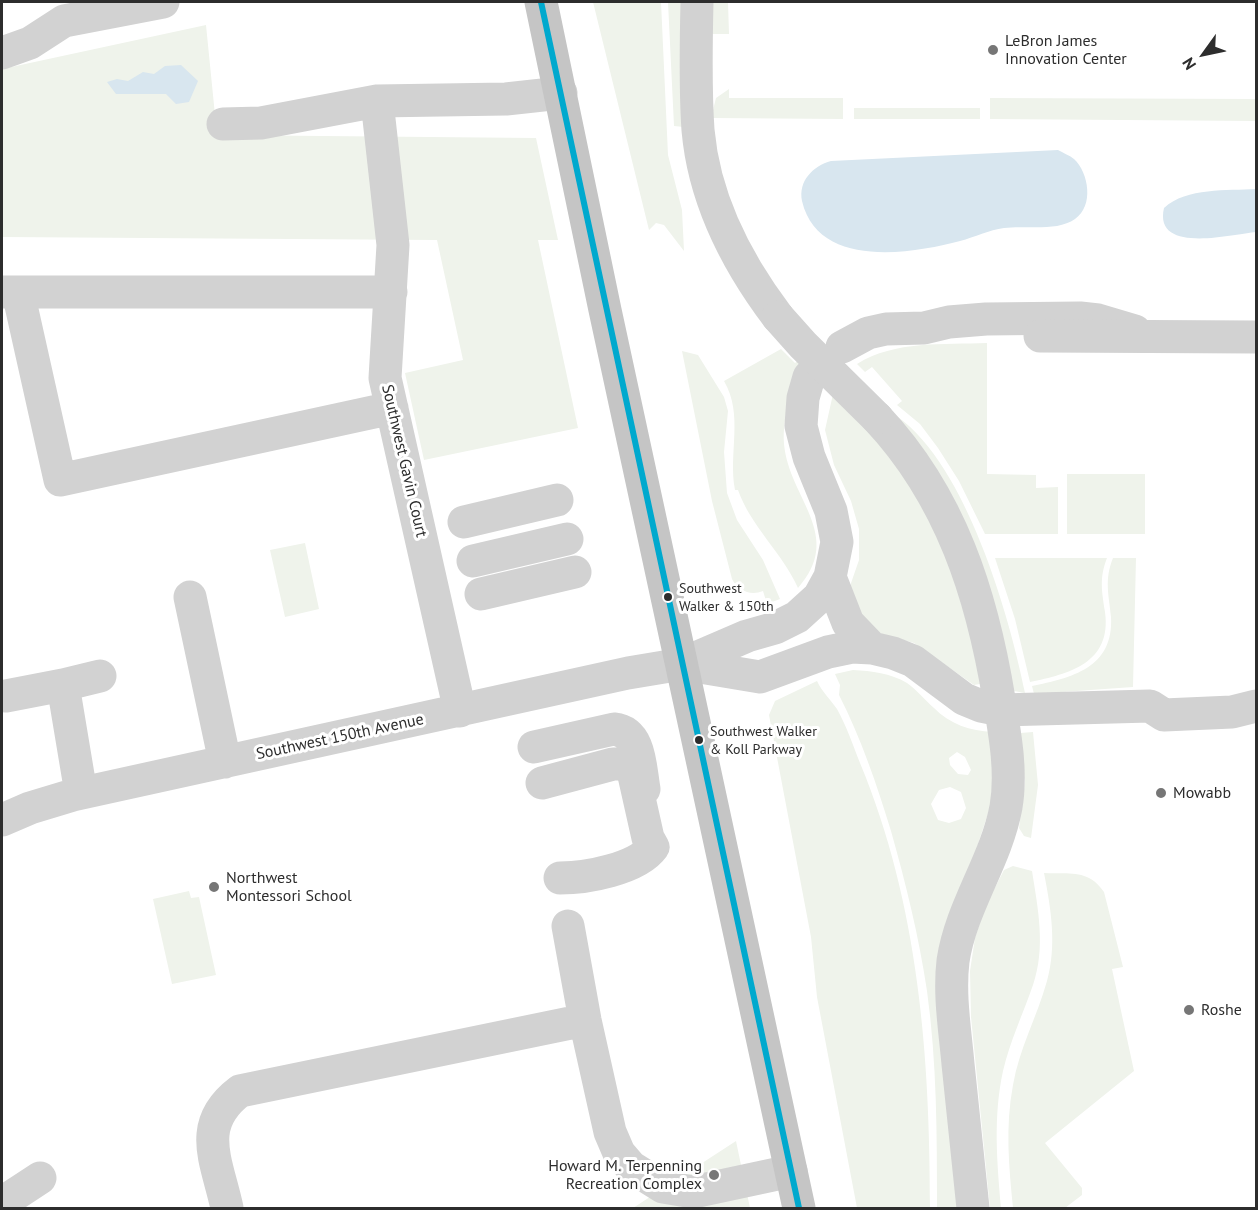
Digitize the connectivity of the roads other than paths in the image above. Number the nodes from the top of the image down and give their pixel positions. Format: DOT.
graph roads {
  1 [pos="163,2"];
  2 [pos="541,2"];
  3 [pos="697,2"];
  4 [pos="2,53"];
  5 [pos="561,93"];
  6 [pos="377,101"];
  7 [pos="223,124"];
  8 [pos="10,292"];
  9 [pos="391,292"];
  10 [pos="924,327"];
  11 [pos="1250,338"];
  12 [pos="842,347"];
  13 [pos="809,377"];
  14 [pos="392,408"];
  15 [pos="558,500"];
  16 [pos="464,522"];
  17 [pos="567,539"];
  18 [pos="473,561"];
  19 [pos="575,572"];
  20 [pos="830,577"];
  21 [pos="481,594"];
  22 [pos="190,597"];
  23 [pos="872,648"];
  24 [pos="682,664"];
  25 [pos="100,676"];
  26 [pos="63,685"];
  27 [pos="6,696"];
  28 [pos="1155,697"];
  29 [pos="1257,698"];
  30 [pos="1257,706"];
  31 [pos="1001,710"];
  32 [pos="460,711"];
  33 [pos="534,747"];
  34 [pos="225,762"];
  35 [pos="542,783"];
  36 [pos="81,794"];
  37 [pos="2,820"];
  38 [pos="653,846"];
  39 [pos="560,878"];
  40 [pos="568,926"];
  41 [pos="585,1020"];
  42 [pos="791,1171"];
  43 [pos="40,1178"];
  44 [pos="694,1200"];
  45 [pos="2,1203"];
  46 [pos="227,1209"];
  47 [pos="799,1209"];
  48 [pos="973,1209"];
  1 -- 4 [label="street"];
  2 -- 5 [label="main road"];
  3 -- 31 [label="street, bridge"];
  5 -- 6 [label="street"];
  5 -- 24 [label="main road"];
  6 -- 7 [label="street"];
  6 -- 9 [label="street, Southwest Gavin Court"];
  8 -- 9 [label="street"];
  8 -- 14 [label="street"];
  9 -- 14 [label="street, Southwest Gavin Court"];
  10 -- 11 [label="street, bridge"];
  10 -- 11 [label="street"];
  10 -- 12 [label="street"];
  13 -- 20 [label="street"];
  14 -- 32 [label="street, Southwest Gavin Court"];
  15 -- 16 [label="street"];
  17 -- 18 [label="street"];
  19 -- 21 [label="street"];
  20 -- 23 [label="street"];
  20 -- 24 [label="street"];
  22 -- 34 [label="street"];
  23 -- 24 [label="street"];
  23 -- 31 [label="street"];
  24 -- 32 [label="street, Southwest 150th Avenue"];
  24 -- 42 [label="main road"];
  25 -- 26 [label="street"];
  26 -- 27 [label="street"];
  26 -- 36 [label="street"];
  28 -- 29 [label="street"];
  28 -- 30 [label="street"];
  28 -- 31 [label="street"];
  31 -- 48 [label="street"];
  32 -- 34 [label="street, Southwest 150th Avenue"];
  33 -- 38 [label="street"];
  34 -- 36 [label="street, Southwest 150th Avenue"];
  35 -- 38 [label="street"];
  36 -- 37 [label="street, Southwest 150th Avenue"];
  38 -- 39 [label="street"];
  40 -- 41 [label="street"];
  41 -- 44 [label="street"];
  41 -- 46 [label="street"];
  42 -- 44 [label="street"];
  42 -- 47 [label="main road"];
  43 -- 45 [label="street"];
}
